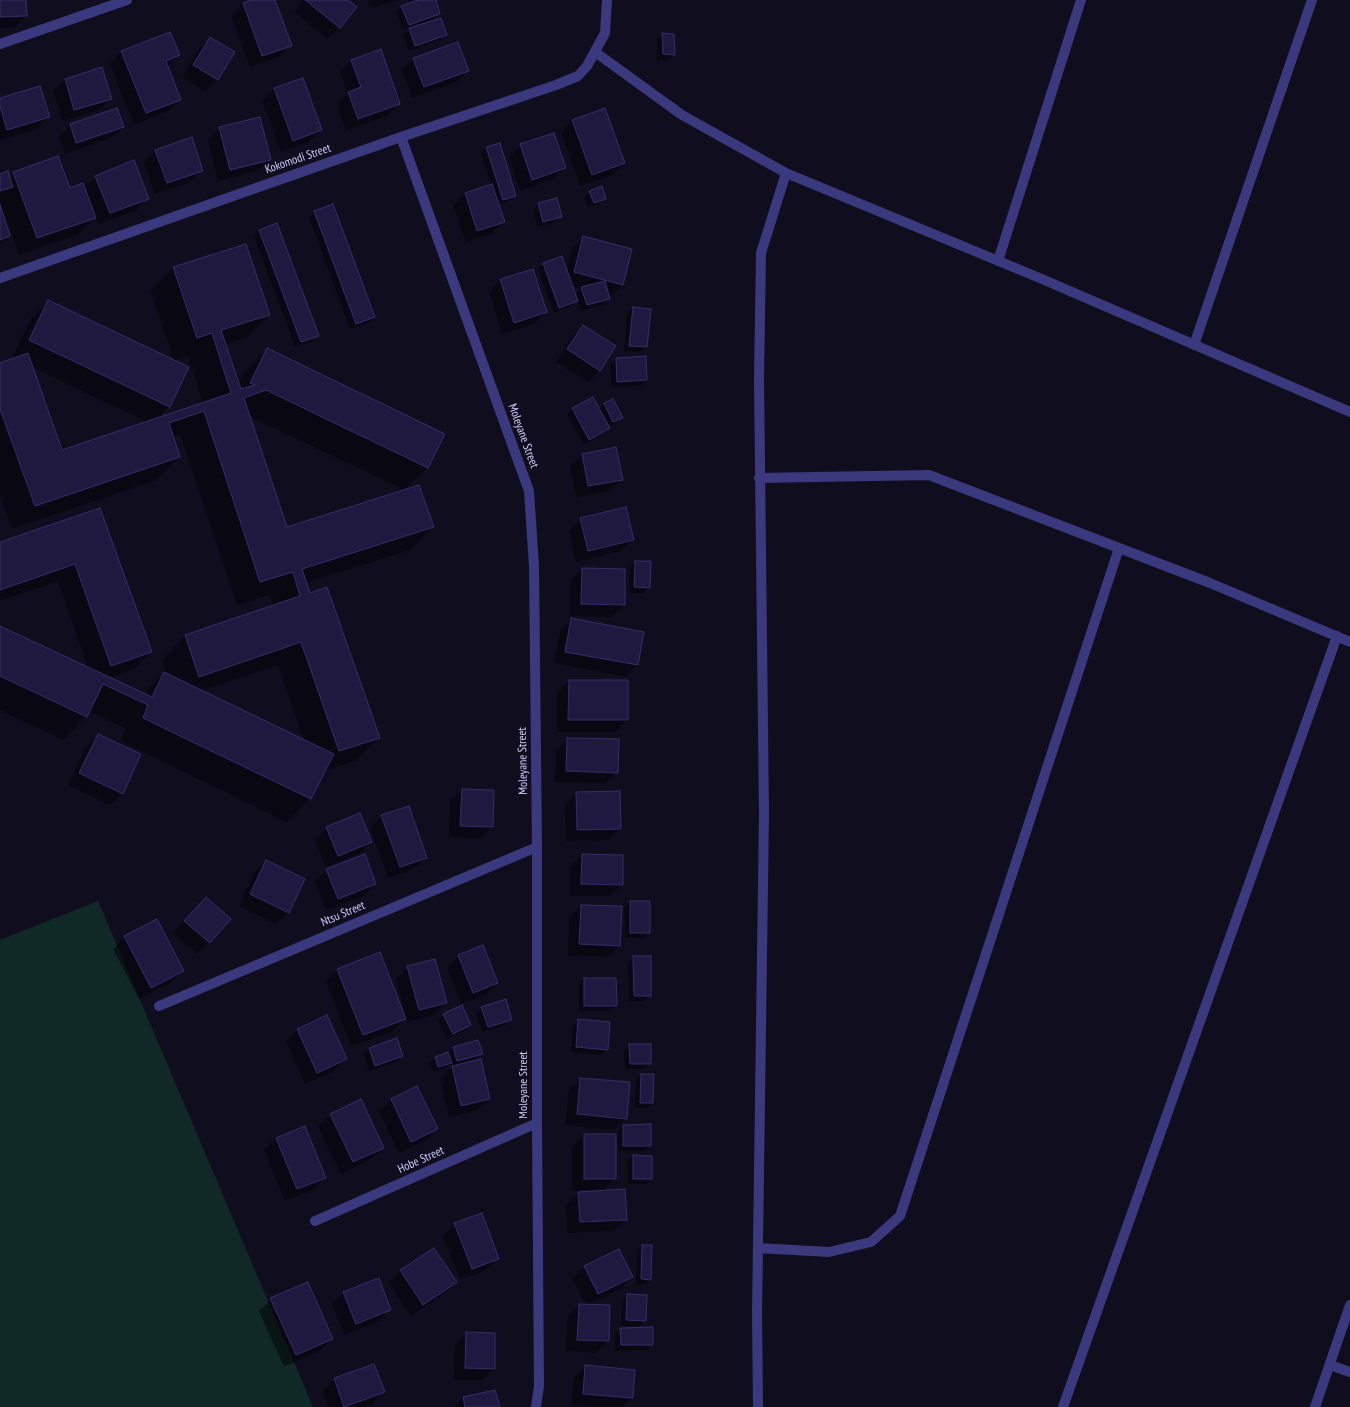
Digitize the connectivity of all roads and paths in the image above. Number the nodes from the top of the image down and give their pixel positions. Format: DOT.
graph roads {
  1 [pos="127,0"];
  2 [pos="608,0"];
  3 [pos="1082,0"];
  4 [pos="1312,0"];
  5 [pos="0,44"];
  6 [pos="595,52"];
  7 [pos="402,137"];
  8 [pos="786,173"];
  9 [pos="998,261"];
  10 [pos="0,278"];
  11 [pos="1194,345"];
  12 [pos="1350,412"];
  13 [pos="760,478"];
  14 [pos="1119,548"];
  15 [pos="1336,636"];
  16 [pos="1350,642"];
  17 [pos="536,847"];
  18 [pos="159,1006"];
  19 [pos="537,1123"];
  20 [pos="316,1220"];
  21 [pos="758,1248"];
  22 [pos="1350,1305"];
  23 [pos="1330,1365"];
  24 [pos="1350,1372"];
  25 [pos="536,1407"];
  26 [pos="758,1407"];
  27 [pos="1063,1407"];
  28 [pos="1315,1407"];
  1 -- 5 [label="street"];
  2 -- 6 [label="street, Kokomodi Street"];
  3 -- 9 [label="street"];
  4 -- 11 [label="street"];
  6 -- 7 [label="street, Kokomodi Street"];
  6 -- 8 [label="street"];
  7 -- 10 [label="street, Kokomodi Street"];
  7 -- 17 [label="street, Moleyane Street"];
  8 -- 9 [label="street"];
  8 -- 13 [label="street"];
  9 -- 11 [label="street"];
  11 -- 12 [label="street"];
  13 -- 14 [label="street"];
  13 -- 21 [label="street"];
  14 -- 15 [label="street"];
  14 -- 21 [label="street"];
  15 -- 16 [label="street"];
  15 -- 27 [label="street"];
  17 -- 18 [label="street, Ntsu Street"];
  17 -- 19 [label="street, Moleyane Street"];
  19 -- 20 [label="street, Hobe Street"];
  19 -- 25 [label="street, Moleyane Street"];
  21 -- 26 [label="street"];
  22 -- 23 [label="street"];
  23 -- 24 [label="street"];
  23 -- 28 [label="street"];
}
